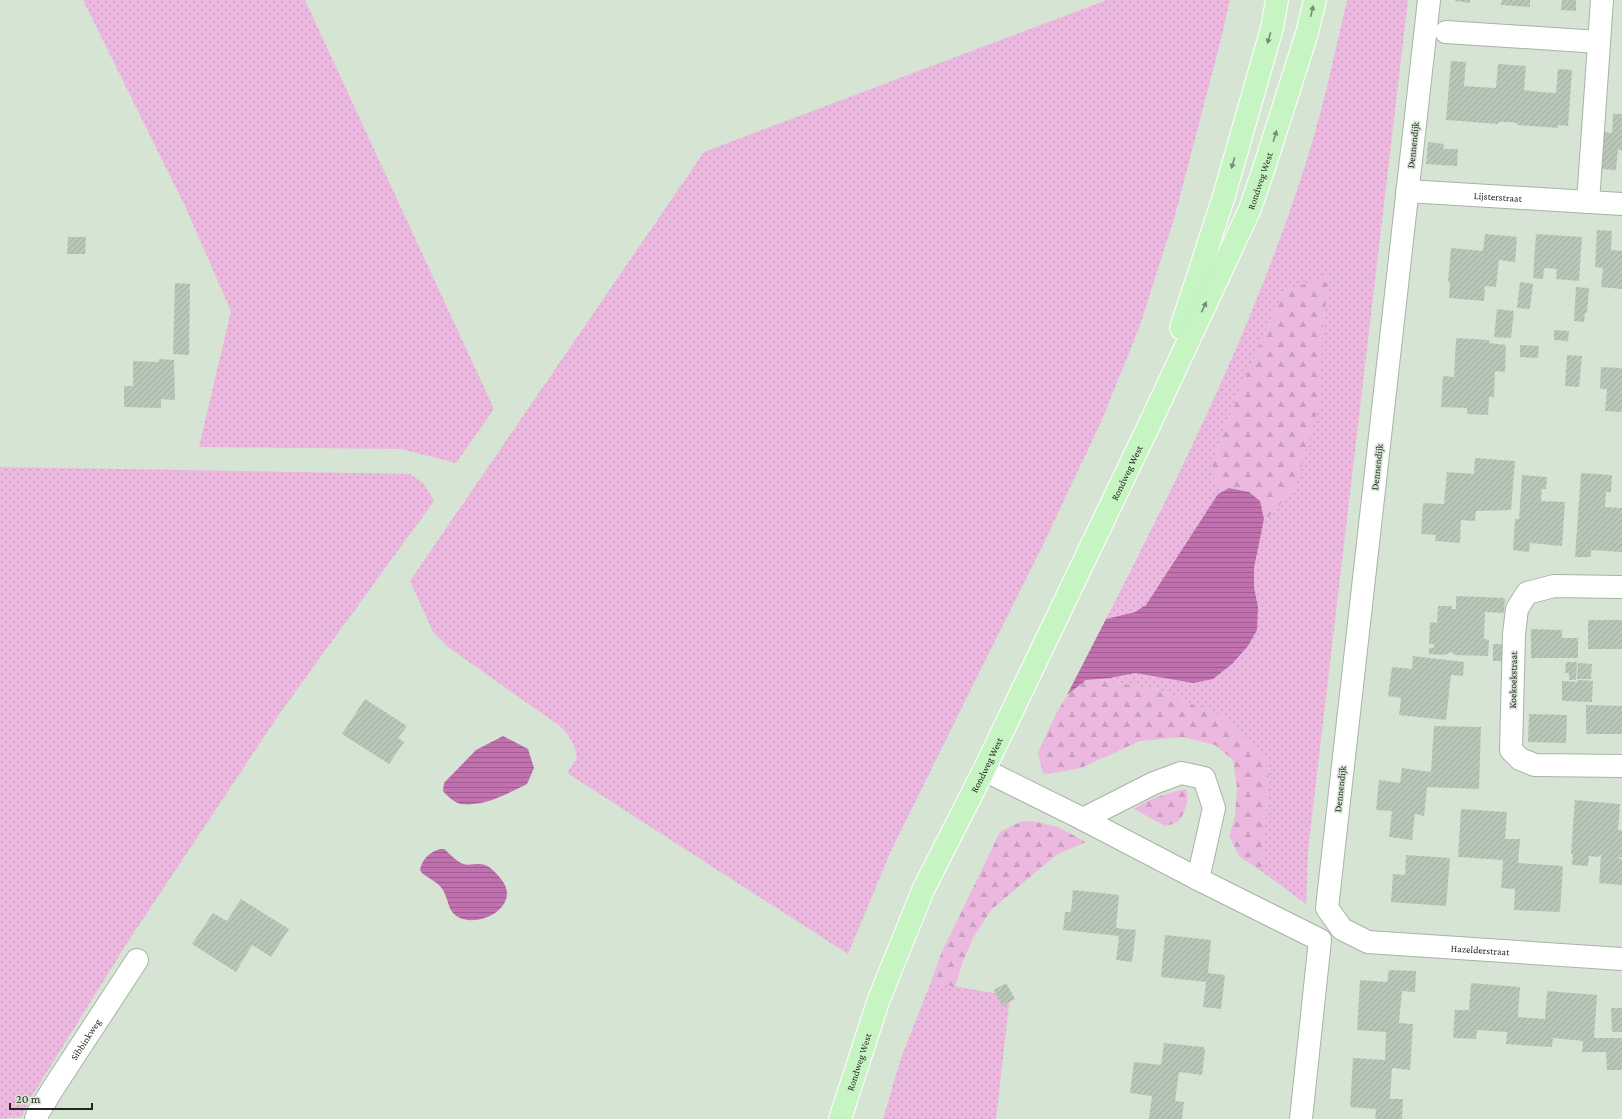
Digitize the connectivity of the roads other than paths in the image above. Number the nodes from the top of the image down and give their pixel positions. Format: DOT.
graph roads {
  1 [pos="1277,0"];
  2 [pos="1315,0"];
  3 [pos="1429,0"];
  4 [pos="1602,0"];
  5 [pos="1446,32"];
  6 [pos="1599,42"];
  7 [pos="1408,191"];
  8 [pos="1588,202"];
  9 [pos="1622,204"];
  10 [pos="1152,419"];
  11 [pos="1622,587"];
  12 [pos="1622,766"];
  13 [pos="984,770"];
  14 [pos="1083,819"];
  15 [pos="1198,879"];
  16 [pos="1342,929"];
  17 [pos="1622,959"];
  18 [pos="137,960"];
  19 [pos="36,1119"];
  20 [pos="840,1119"];
  21 [pos="1300,1119"];
  1 -- 10 [label="main road, Rondweg West, one-way"];
  10 -- 2 [label="main road, Rondweg West, one-way"];
  3 -- 7 [label="street, Dennendijk"];
  4 -- 6 [label="street"];
  5 -- 6 [label="street"];
  6 -- 8 [label="street"];
  7 -- 8 [label="street, Lijsterstraat"];
  7 -- 16 [label="street, Dennendijk"];
  8 -- 9 [label="street, Lijsterstraat"];
  10 -- 13 [label="main road, Rondweg West"];
  11 -- 12 [label="street, Koekoekstraat"];
  13 -- 14 [label="street"];
  13 -- 20 [label="main road, Rondweg West"];
  14 -- 15 [label="street"];
  14 -- 15 [label="street"];
  15 -- 21 [label="street"];
  16 -- 17 [label="street, Hazelderstraat"];
  18 -- 19 [label="street, Sibbinkweg"];
}
